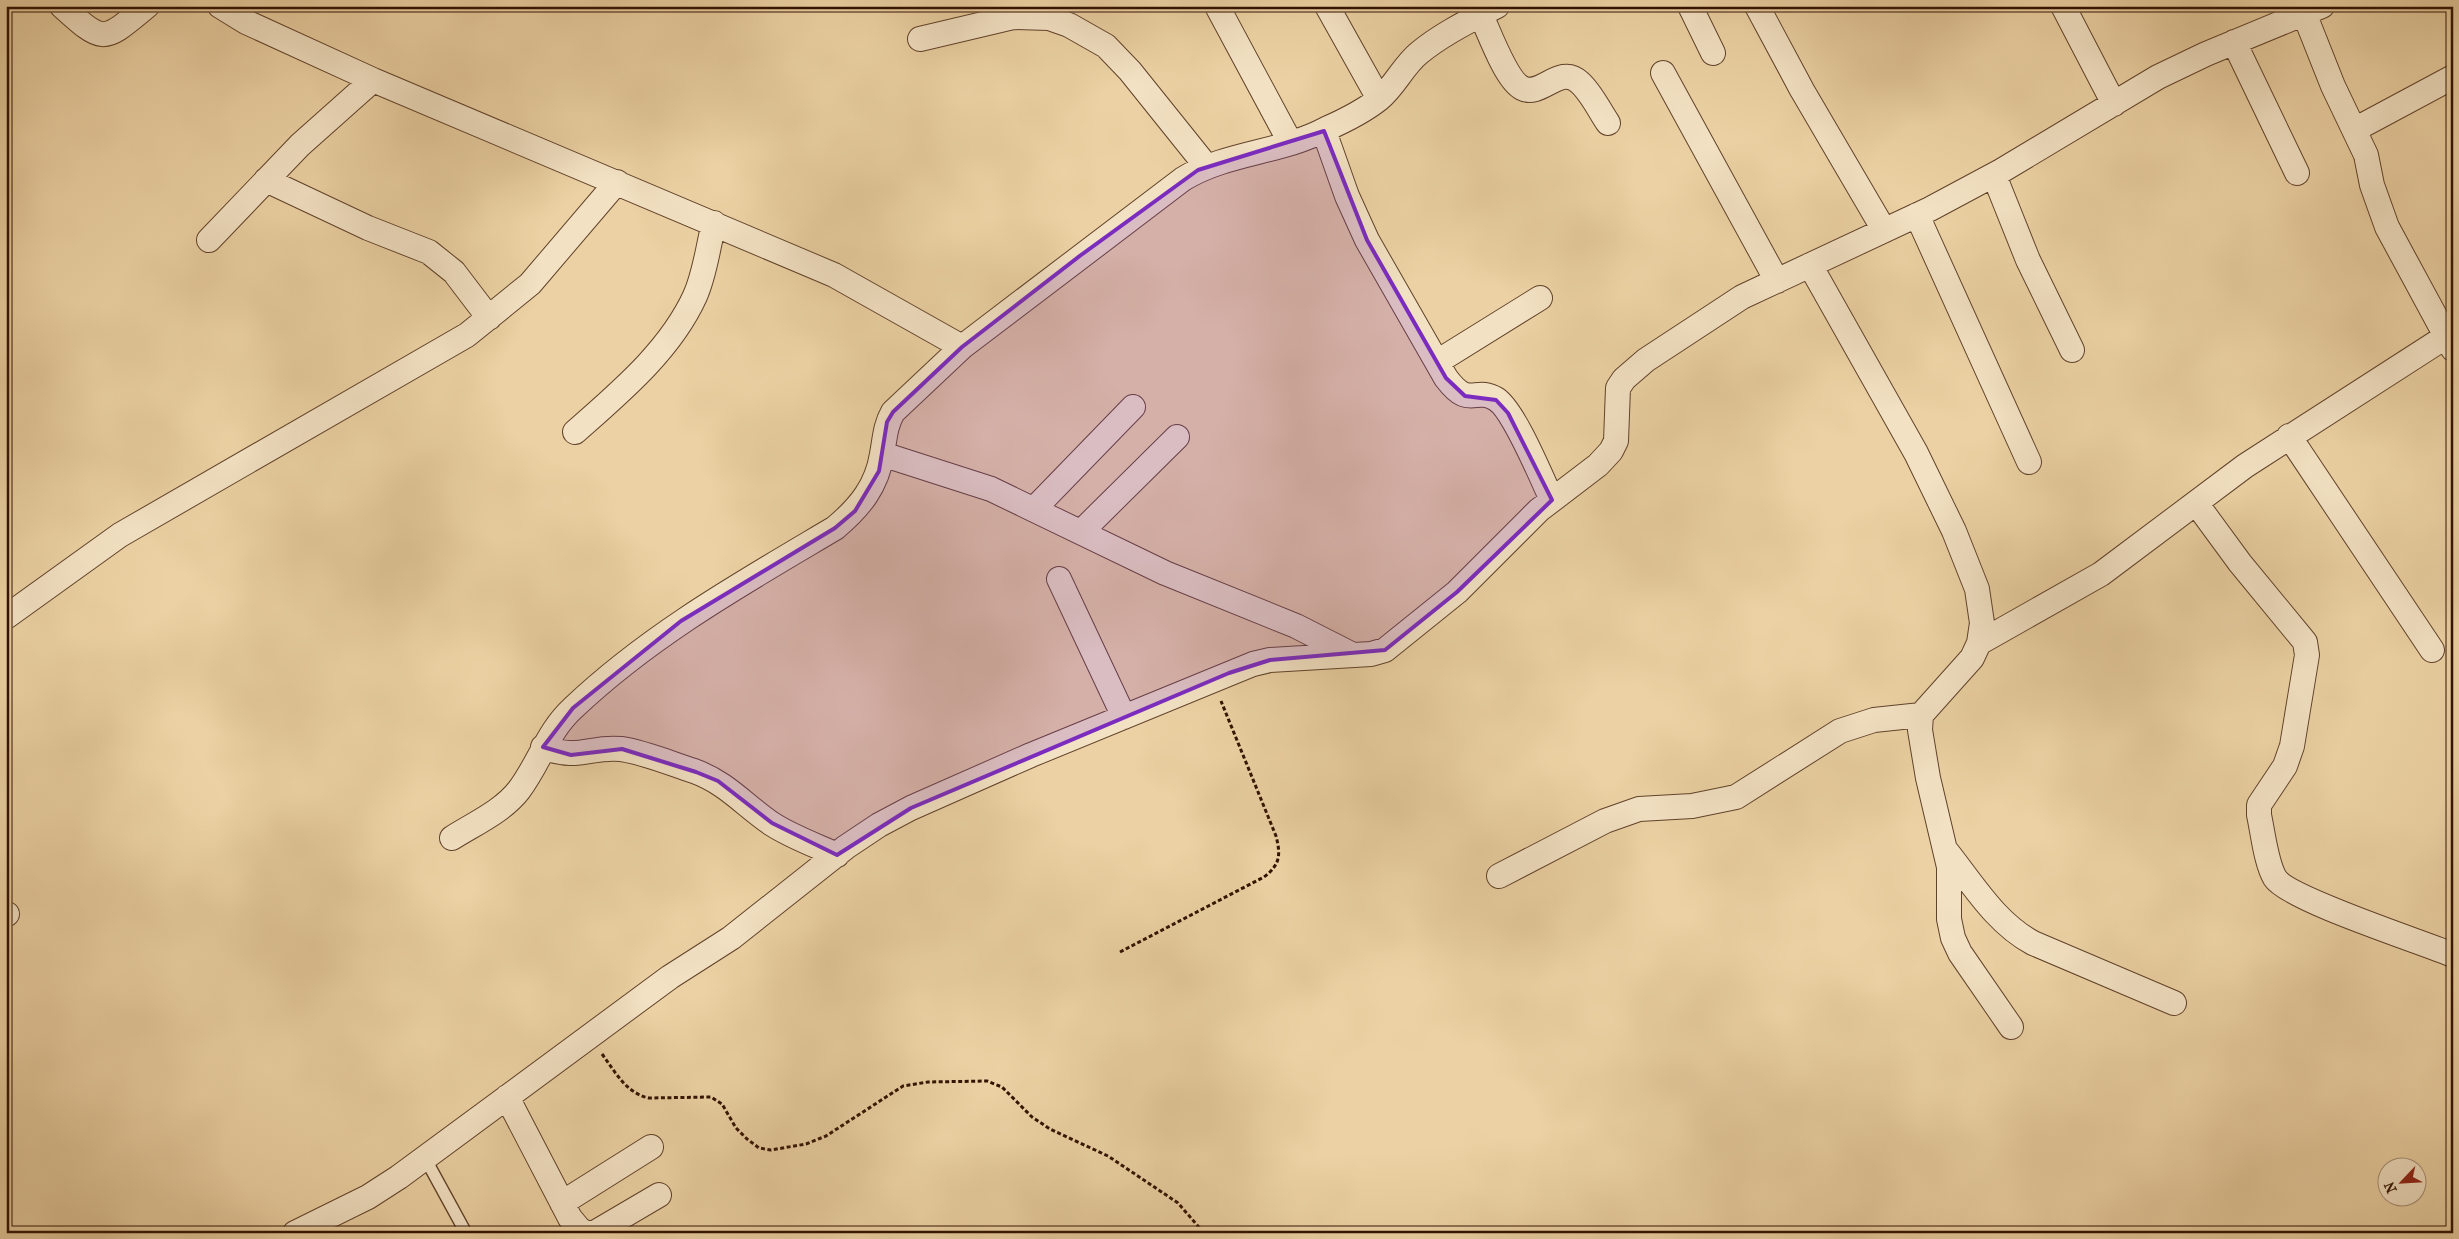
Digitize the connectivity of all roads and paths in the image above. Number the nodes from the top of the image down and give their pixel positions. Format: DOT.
graph roads {
  1 [pos="62,6"];
  2 [pos="147,6"];
  3 [pos="220,6"];
  4 [pos="1217,6"];
  5 [pos="1326,6"];
  6 [pos="1690,6"];
  7 [pos="1757,6"];
  8 [pos="2063,6"];
  9 [pos="2313,10"];
  10 [pos="1489,11"];
  11 [pos="920,40"];
  12 [pos="2234,42"];
  13 [pos="1713,53"];
  14 [pos="1663,73"];
  15 [pos="2453,77"];
  16 [pos="374,80"];
  17 [pos="1379,99"];
  18 [pos="2114,104"];
  19 [pos="1608,123"];
  20 [pos="1324,130"];
  21 [pos="2354,130"];
  22 [pos="1290,142"];
  23 [pos="1207,166"];
  24 [pos="2297,173"];
  25 [pos="1994,175"];
  26 [pos="266,180"];
  27 [pos="617,182"];
  28 [pos="1917,215"];
  29 [pos="714,223"];
  30 [pos="1884,230"];
  31 [pos="208,240"];
  32 [pos="1810,265"];
  33 [pos="1777,280"];
  34 [pos="1540,298"];
  35 [pos="489,318"];
  36 [pos="2451,339"];
  37 [pos="962,347"];
  38 [pos="2072,350"];
  39 [pos="1437,362"];
  40 [pos="1133,407"];
  41 [pos="575,432"];
  42 [pos="2289,436"];
  43 [pos="1177,437"];
  44 [pos="882,454"];
  45 [pos="2029,462"];
  46 [pos="1552,500"];
  47 [pos="2196,503"];
  48 [pos="1034,509"];
  49 [pos="1081,532"];
  50 [pos="1059,580"];
  51 [pos="6,617"];
  52 [pos="1979,642"];
  53 [pos="2432,650"];
  54 [pos="1352,655"];
  55 [pos="1212,680"];
  56 [pos="1921,715"];
  57 [pos="1124,717"];
  58 [pos="543,747"];
  59 [pos="452,838"];
  60 [pos="1945,850"];
  61 [pos="837,854"];
  62 [pos="1499,876"];
  63 [pos="1120,952"];
  64 [pos="2453,955"];
  65 [pos="2174,1003"];
  66 [pos="2011,1027"];
  67 [pos="590,1038"];
  68 [pos="507,1097"];
  69 [pos="650,1147"];
  70 [pos="425,1158"];
  71 [pos="659,1195"];
  72 [pos="562,1203"];
  73 [pos="295,1233"];
  74 [pos="466,1233"];
  75 [pos="588,1233"];
  76 [pos="1204,1233"];
  1 -- 2 [label="street"];
  3 -- 16 [label="street"];
  4 -- 22 [label="street"];
  5 -- 17 [label="street"];
  6 -- 13 [label="street"];
  7 -- 30 [label="street"];
  8 -- 18 [label="street"];
  9 -- 12 [label="street"];
  9 -- 21 [label="street"];
  10 -- 17 [label="street"];
  10 -- 19 [label="street"];
  11 -- 23 [label="street"];
  12 -- 18 [label="street"];
  12 -- 24 [label="street"];
  14 -- 33 [label="street"];
  15 -- 21 [label="street"];
  16 -- 26 [label="street"];
  16 -- 27 [label="street"];
  17 -- 20 [label="street"];
  18 -- 25 [label="street"];
  20 -- 22 [label="street"];
  20 -- 39 [label="street"];
  21 -- 36 [label="street"];
  22 -- 23 [label="street"];
  23 -- 37 [label="street"];
  25 -- 28 [label="street"];
  25 -- 38 [label="street"];
  26 -- 31 [label="street"];
  26 -- 35 [label="street"];
  27 -- 29 [label="street"];
  27 -- 35 [label="street"];
  28 -- 30 [label="street"];
  28 -- 45 [label="street"];
  29 -- 37 [label="street"];
  29 -- 41 [label="street"];
  30 -- 32 [label="street"];
  32 -- 33 [label="street"];
  32 -- 52 [label="street"];
  33 -- 46 [label="street"];
  34 -- 39 [label="street"];
  35 -- 51 [label="street"];
  36 -- 42 [label="street"];
  37 -- 44 [label="street"];
  39 -- 46 [label="street"];
  40 -- 48 [label="street"];
  42 -- 47 [label="street"];
  42 -- 53 [label="street"];
  43 -- 49 [label="street"];
  44 -- 48 [label="street"];
  44 -- 58 [label="street"];
  46 -- 54 [label="street"];
  47 -- 52 [label="street"];
  47 -- 64 [label="street"];
  48 -- 49 [label="street"];
  49 -- 54 [label="street"];
  50 -- 57 [label="street"];
  52 -- 56 [label="street"];
  54 -- 55 [label="street"];
  55 -- 57 [label="street"];
  55 -- 63 [label="path"];
  56 -- 60 [label="street"];
  56 -- 62 [label="street"];
  57 -- 61 [label="street"];
  58 -- 59 [label="street"];
  58 -- 61 [label="street"];
  60 -- 65 [label="street"];
  60 -- 66 [label="street"];
  61 -- 67 [label="street"];
  67 -- 68 [label="street"];
  67 -- 76 [label="path"];
  68 -- 70 [label="street"];
  68 -- 72 [label="street"];
  69 -- 72 [label="street"];
  70 -- 73 [label="street"];
  70 -- 74 [label="lane"];
  71 -- 75 [label="street"];
  72 -- 75 [label="street"];
}
